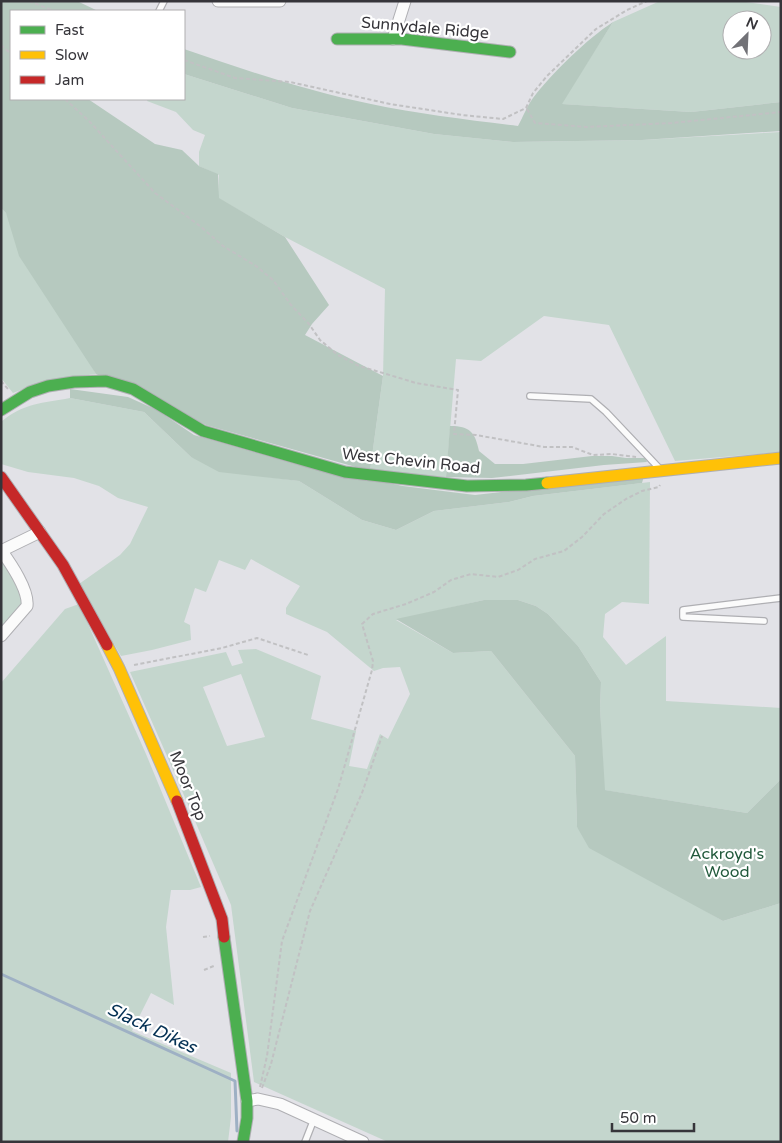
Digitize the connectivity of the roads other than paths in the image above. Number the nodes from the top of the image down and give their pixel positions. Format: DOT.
graph roads {
  1 [pos="218,1"];
  2 [pos="280,1"];
  3 [pos="405,1"];
  4 [pos="337,39"];
  5 [pos="393,39"];
  6 [pos="510,52"];
  7 [pos="530,396"];
  8 [pos="1,410"];
  9 [pos="781,458"];
  10 [pos="660,469"];
  11 [pos="1,477"];
  12 [pos="40,532"];
  13 [pos="1,551"];
  14 [pos="781,598"];
  15 [pos="764,620"];
  16 [pos="1,636"];
  17 [pos="254,1100"];
  18 [pos="314,1119"];
  19 [pos="243,1142"];
  20 [pos="305,1142"];
  21 [pos="364,1142"];
  1 -- 2 [label="street"];
  3 -- 5 [label="street"];
  4 -- 5 [label="street, Sunnydale Ridge"];
  5 -- 6 [label="street, Sunnydale Ridge"];
  7 -- 10 [label="lane"];
  8 -- 10 [label="street, West Chevin Road"];
  9 -- 10 [label="street, West Chevin Road"];
  11 -- 12 [label="street, Moor Top"];
  12 -- 13 [label="street"];
  12 -- 17 [label="street, Moor Top"];
  13 -- 16 [label="street"];
  14 -- 15 [label="lane"];
  17 -- 18 [label="street"];
  17 -- 19 [label="street, Moor Top"];
  18 -- 20 [label="lane"];
  18 -- 21 [label="street"];
}
